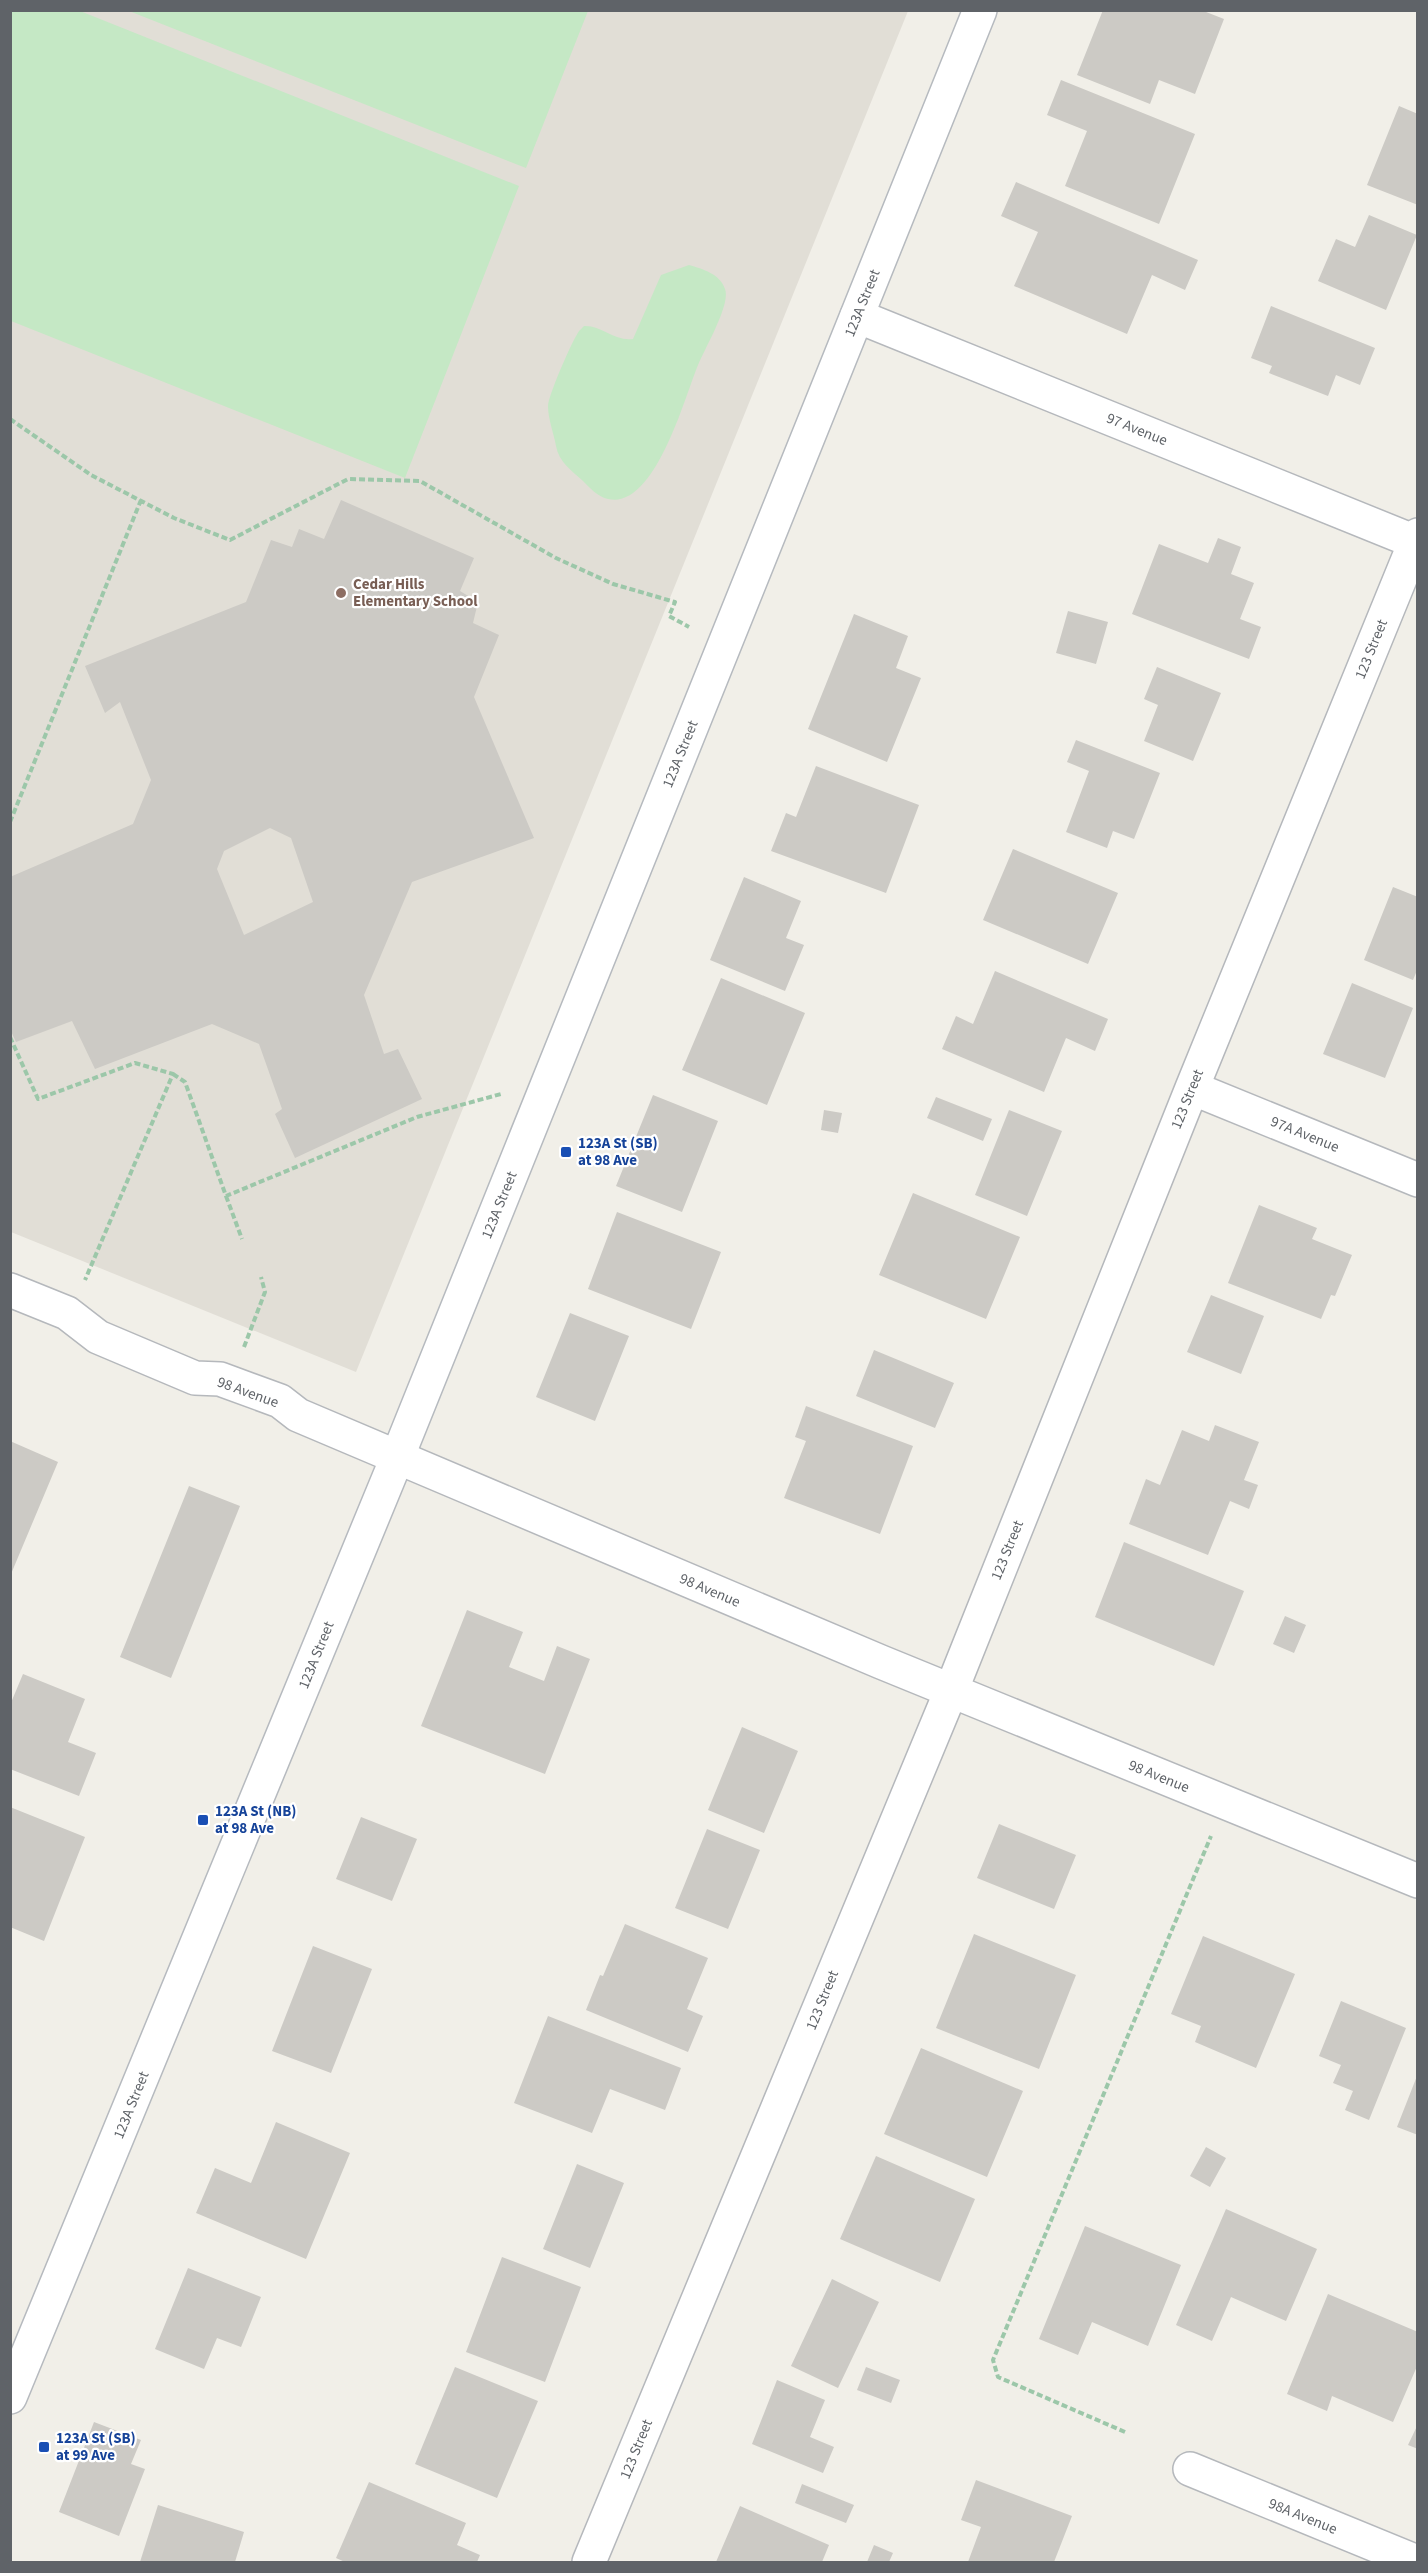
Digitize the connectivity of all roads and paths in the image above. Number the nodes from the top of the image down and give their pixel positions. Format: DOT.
graph roads {
  1 [pos="980,10"];
  2 [pos="857,316"];
  3 [pos="10,419"];
  4 [pos="141,500"];
  5 [pos="1417,540"];
  6 [pos="689,627"];
  7 [pos="10,822"];
  8 [pos="10,1037"];
  9 [pos="173,1074"];
  10 [pos="1191,1088"];
  11 [pos="501,1094"];
  12 [pos="1418,1180"];
  13 [pos="226,1196"];
  14 [pos="242,1239"];
  15 [pos="261,1277"];
  16 [pos="84,1281"];
  17 [pos="10,1290"];
  18 [pos="244,1347"];
  19 [pos="397,1458"];
  20 [pos="951,1691"];
  21 [pos="1213,1831"];
  22 [pos="1418,1881"];
  23 [pos="10,2397"];
  24 [pos="1125,2432"];
  25 [pos="1190,2469"];
  26 [pos="589,2562"];
  27 [pos="1417,2562"];
  1 -- 2 [label="street, 123A Street"];
  2 -- 5 [label="street, 97 Avenue"];
  2 -- 19 [label="street, 123A Street"];
  3 -- 4 [label="path"];
  4 -- 6 [label="path"];
  4 -- 7 [label="path"];
  5 -- 10 [label="street, 123 Street"];
  8 -- 9 [label="path"];
  9 -- 13 [label="path"];
  9 -- 16 [label="path"];
  10 -- 12 [label="street, 97A Avenue"];
  10 -- 20 [label="street, 123 Street"];
  11 -- 13 [label="path"];
  13 -- 14 [label="path"];
  15 -- 18 [label="path"];
  17 -- 19 [label="street, 98 Avenue"];
  19 -- 20 [label="street, 98 Avenue"];
  19 -- 23 [label="street, 123A Street"];
  20 -- 22 [label="street, 98 Avenue"];
  20 -- 26 [label="street, 123 Street"];
  21 -- 24 [label="path"];
  25 -- 27 [label="street, 98A Avenue"];
}
